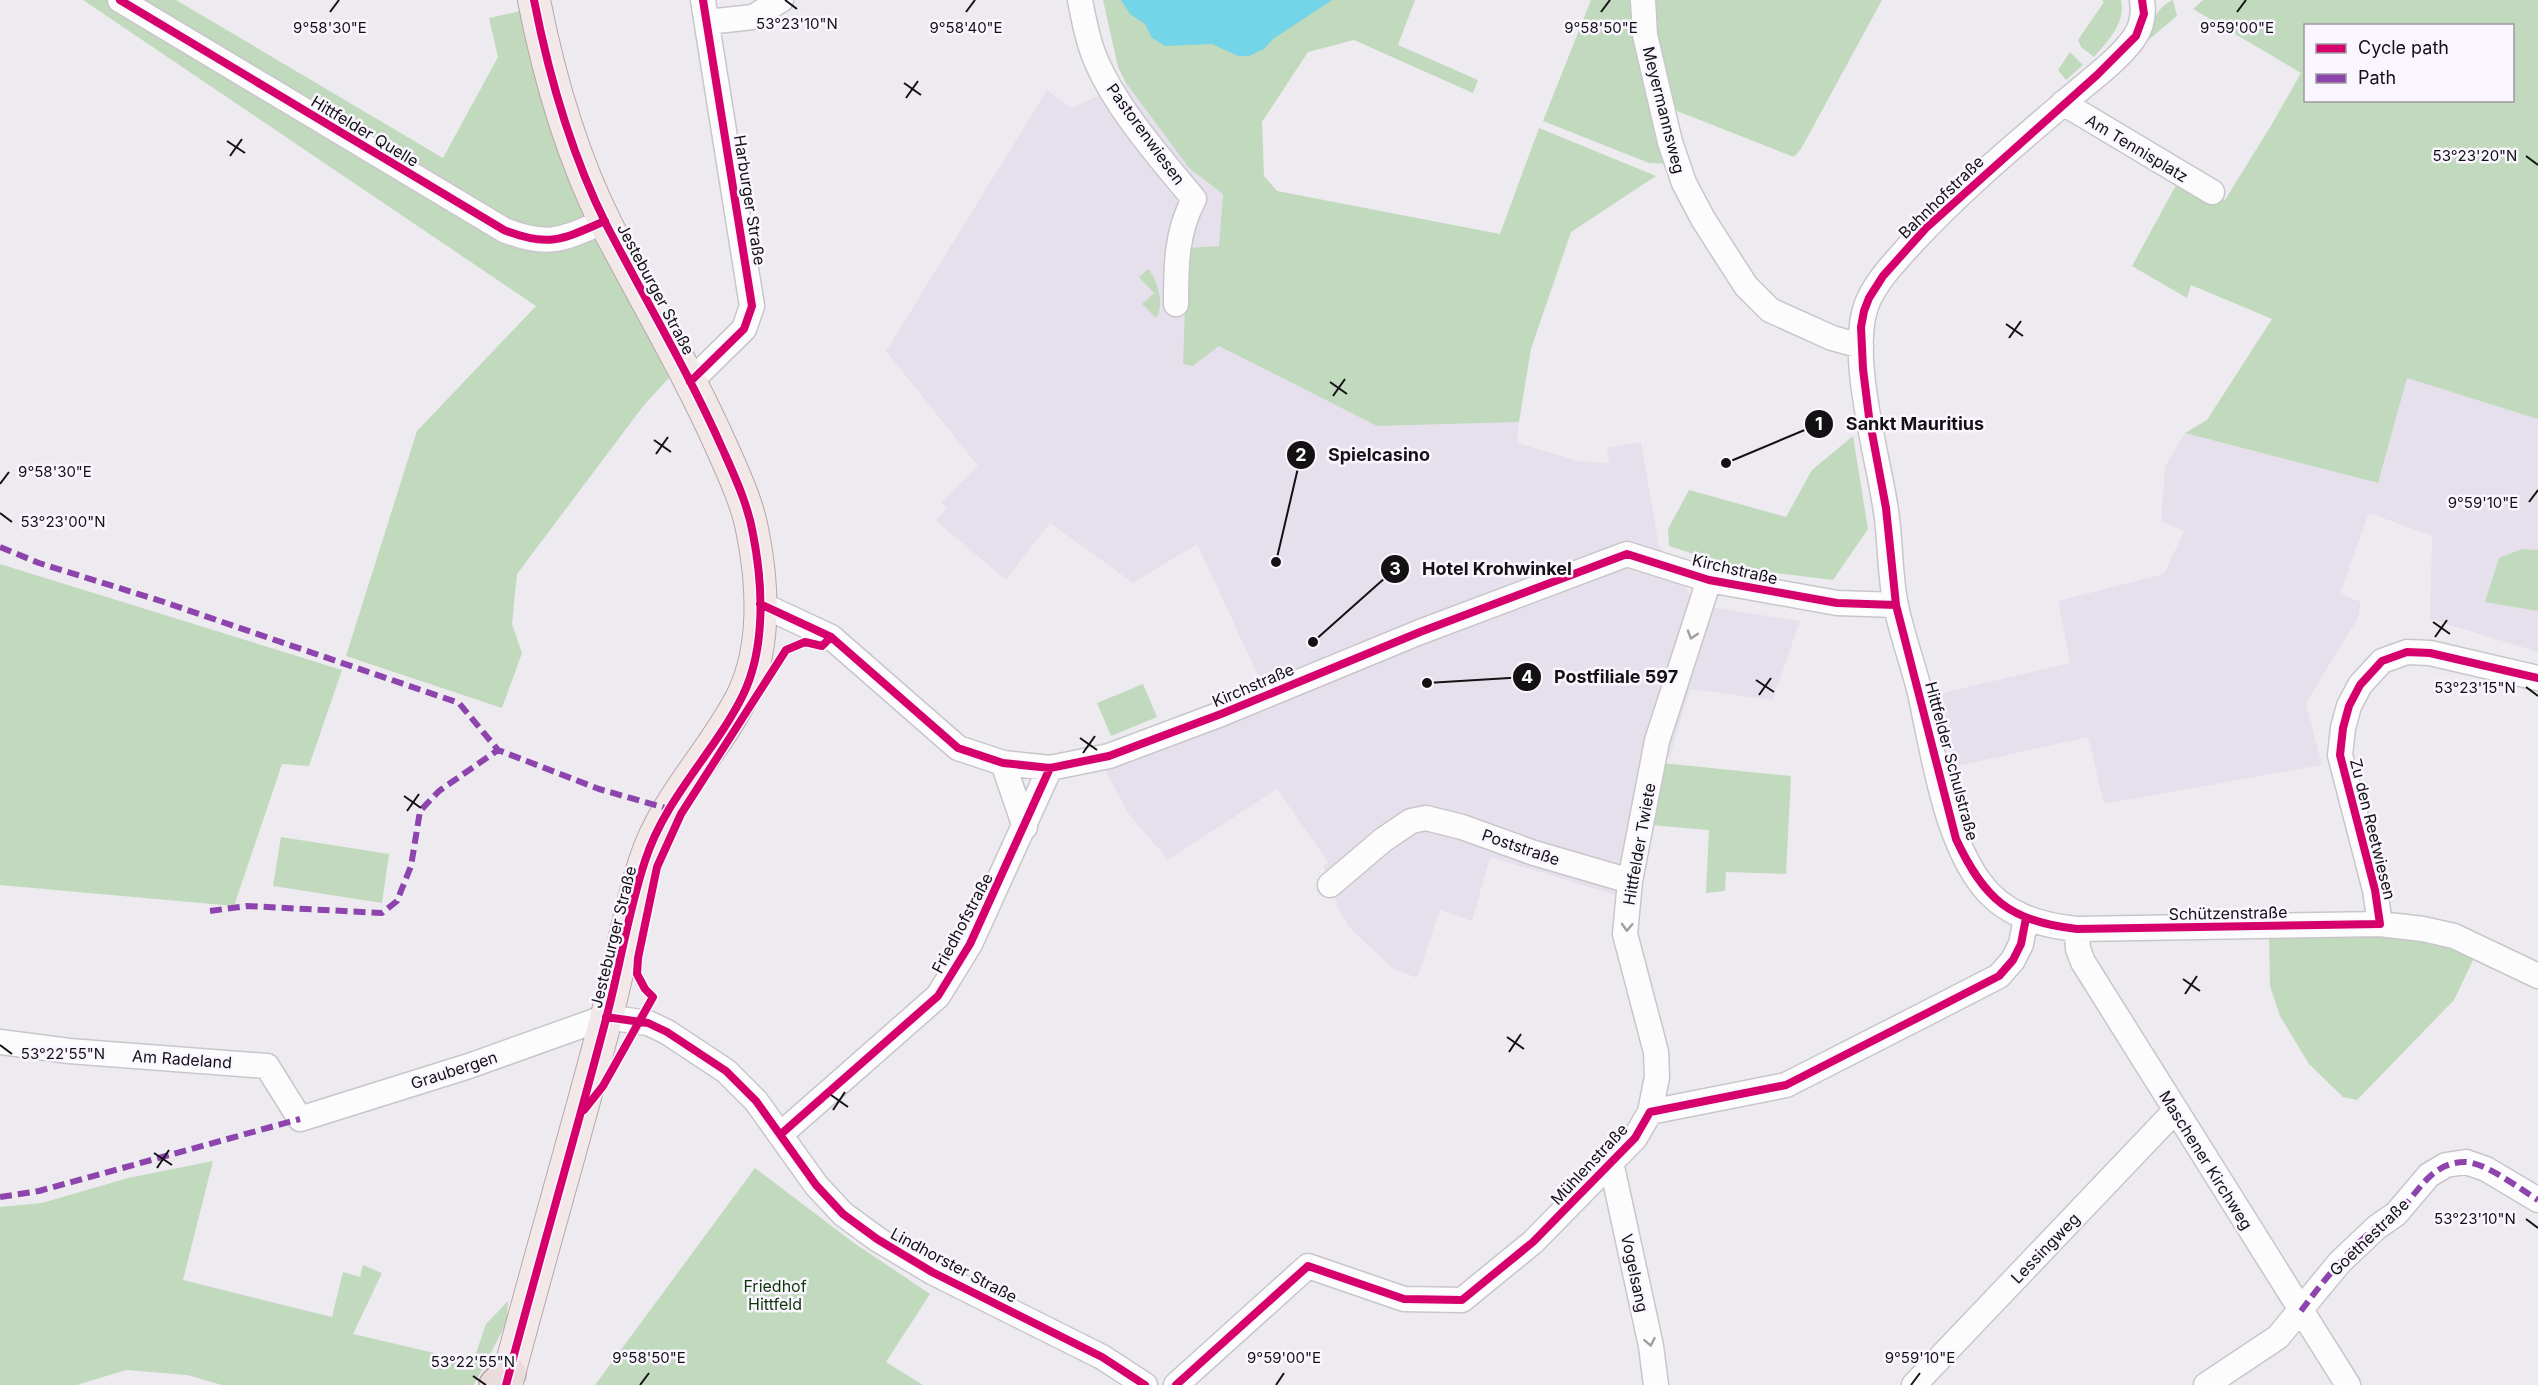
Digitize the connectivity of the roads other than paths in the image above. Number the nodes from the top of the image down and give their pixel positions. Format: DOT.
graph roads {
  1 [pos="120,0"];
  2 [pos="534,0"];
  3 [pos="781,0"];
  4 [pos="1080,0"];
  5 [pos="1643,0"];
  6 [pos="2142,0"];
  7 [pos="705,11"];
  8 [pos="2063,103"];
  9 [pos="2212,192"];
  10 [pos="605,221"];
  11 [pos="1176,304"];
  12 [pos="1861,346"];
  13 [pos="690,382"];
  14 [pos="1709,580"];
  15 [pos="760,604"];
  16 [pos="1896,605"];
  17 [pos="2538,678"];
  18 [pos="1003,763"];
  19 [pos="1050,768"];
  20 [pos="1024,827"];
  21 [pos="1630,881"];
  22 [pos="1330,885"];
  23 [pos="2026,918"];
  24 [pos="2380,924"];
  25 [pos="2077,929"];
  26 [pos="2538,976"];
  27 [pos="606,1017"];
  28 [pos="0,1042"];
  29 [pos="1650,1112"];
  30 [pos="2175,1112"];
  31 [pos="300,1119"];
  32 [pos="781,1134"];
  33 [pos="1611,1162"];
  34 [pos="2538,1200"];
  35 [pos="2301,1311"];
  36 [pos="504,1381"];
  37 [pos="1145,1385"];
  38 [pos="1176,1385"];
  39 [pos="1656,1385"];
  40 [pos="1914,1385"];
  41 [pos="2206,1385"];
  42 [pos="2348,1385"];
  1 -- 10 [label="street, Hittfelder Quelle"];
  2 -- 10 [label="main road, Jesteburger Straße"];
  3 -- 7 [label="street, Harburger Straße"];
  4 -- 11 [label="street, Pastorenwiesen"];
  5 -- 12 [label="street, Meyermannsweg"];
  6 -- 8 [label="street, Bahnhofstraße"];
  7 -- 13 [label="street, Harburger Straße"];
  8 -- 9 [label="street, Am Tennisplatz"];
  8 -- 12 [label="street, Bahnhofstraße"];
  10 -- 13 [label="main road, Jesteburger Straße"];
  12 -- 16 [label="street, Bahnhofstraße"];
  13 -- 15 [label="main road, Jesteburger Straße"];
  14 -- 16 [label="street, Kirchstraße"];
  14 -- 19 [label="street, Kirchstraße"];
  14 -- 21 [label="street, Hittfelder Twiete, one-way"];
  15 -- 18 [label="street, Kirchstraße"];
  15 -- 27 [label="main road, Jesteburger Straße"];
  16 -- 23 [label="street, Hittfelder Schulstraße"];
  17 -- 24 [label="street, Zu den Reetwiesen"];
  18 -- 19 [label="street, Kirchstraße"];
  18 -- 20 [label="street"];
  19 -- 20 [label="street, Friedhofstraße"];
  20 -- 32 [label="street, Friedhofstraße"];
  21 -- 22 [label="street, Poststraße"];
  21 -- 29 [label="street, Hittfelder Twiete, one-way"];
  23 -- 25 [label="street, Hittfelder Schulstraße"];
  23 -- 29 [label="street"];
  24 -- 25 [label="street, Schützenstraße"];
  24 -- 26 [label="street, Schützenstraße"];
  25 -- 30 [label="street, Maschener Kirchweg"];
  27 -- 31 [label="street, Graubergen"];
  27 -- 32 [label="street, Lindhorster Straße"];
  27 -- 36 [label="main road, Jesteburger Straße"];
  28 -- 31 [label="street, Am Radeland"];
  29 -- 33 [label="street, Mühlenstraße"];
  30 -- 35 [label="street, Maschener Kirchweg"];
  30 -- 40 [label="street, Lessingweg"];
  32 -- 37 [label="street, Lindhorster Straße"];
  33 -- 38 [label="street, Mühlenstraße"];
  33 -- 39 [label="street, Vogelsang, one-way"];
  34 -- 35 [label="street, Goethestraße"];
  35 -- 41 [label="street, Goethestraße"];
  35 -- 42 [label="street, Maschener Kirchweg"];
}
